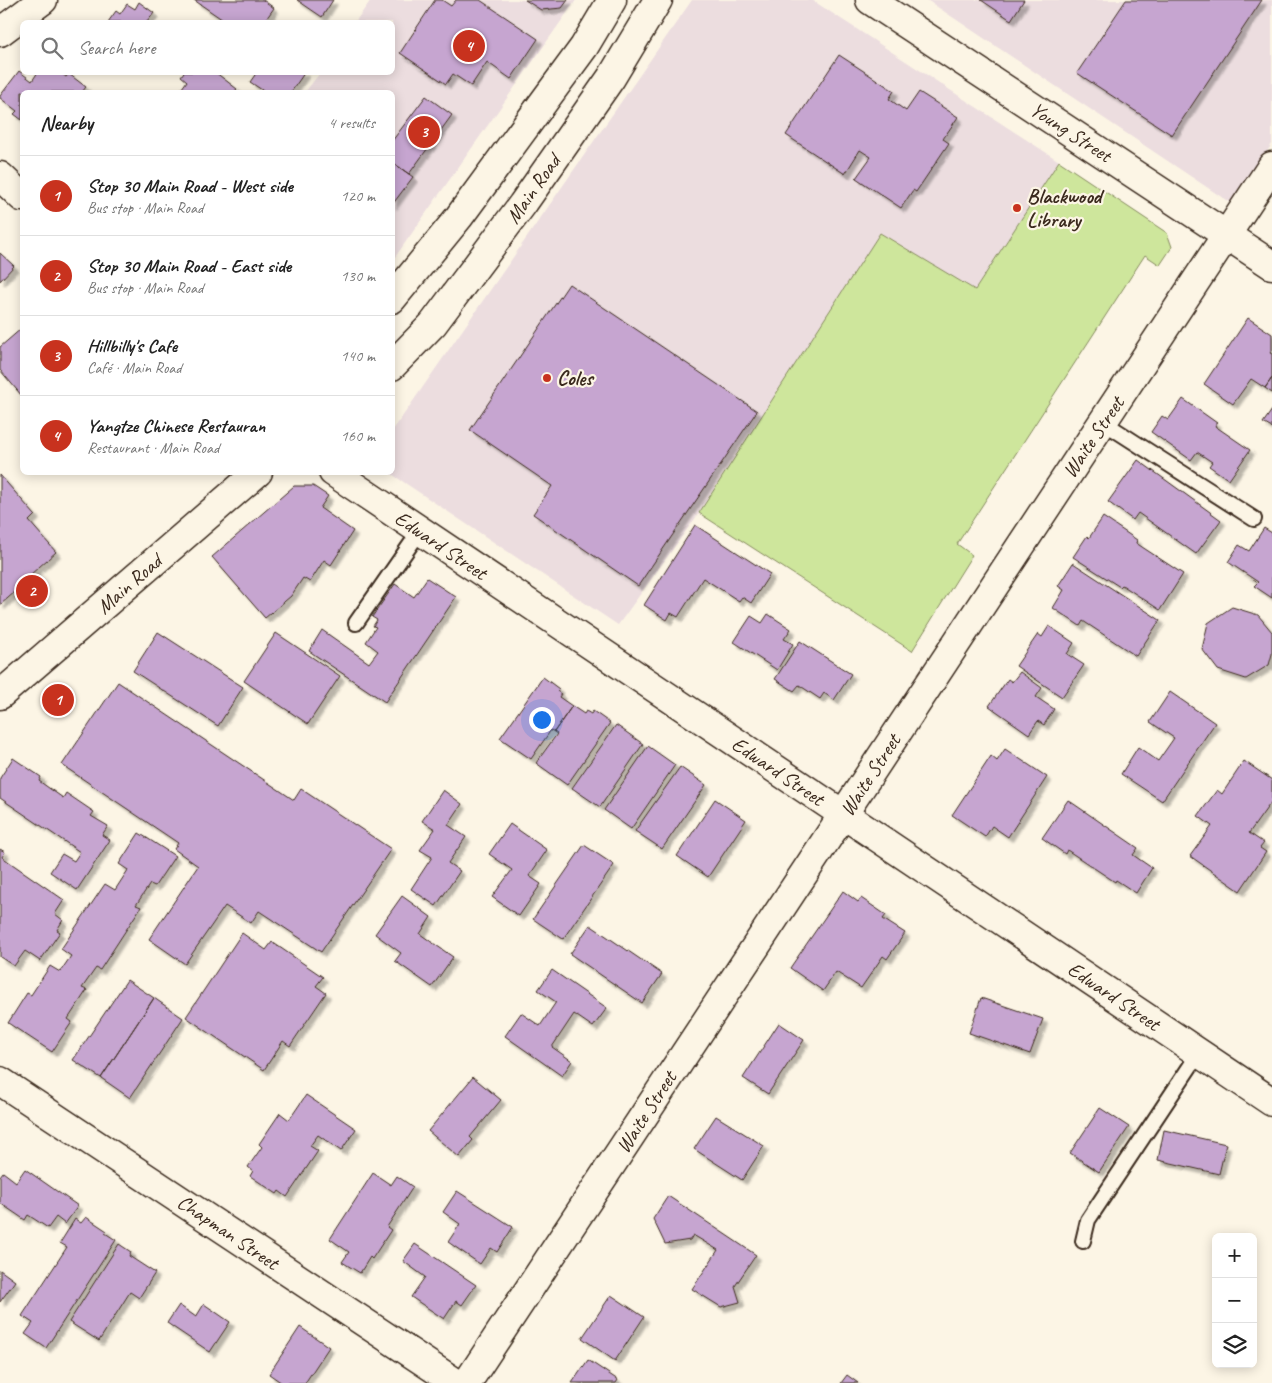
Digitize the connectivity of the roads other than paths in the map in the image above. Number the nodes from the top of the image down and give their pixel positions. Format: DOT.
graph roads {
  1 [pos="43,0"];
  2 [pos="612,0"];
  3 [pos="658,0"];
  4 [pos="870,0"];
  5 [pos="0,32"];
  6 [pos="1272,166"];
  7 [pos="0,176"];
  8 [pos="20,195"];
  9 [pos="1226,235"];
  10 [pos="1272,265"];
  11 [pos="395,294"];
  12 [pos="395,363"];
  13 [pos="1103,422"];
  14 [pos="255,475"];
  15 [pos="338,475"];
  16 [pos="1254,519"];
  17 [pos="420,530"];
  18 [pos="356,623"];
  19 [pos="0,695"];
  20 [pos="843,815"];
  21 [pos="1199,1053"];
  22 [pos="0,1081"];
  23 [pos="1272,1102"];
  24 [pos="1083,1241"];
  25 [pos="456,1383"];
  26 [pos="468,1383"];
  1 -- 5 [label="street"];
  2 -- 11 [label="street, Main Road"];
  3 -- 12 [label="street, Main Road"];
  4 -- 9 [label="street, Young Street"];
  6 -- 9 [label="street, Waite Street"];
  7 -- 8 [label="street"];
  9 -- 10 [label="street, Young Street"];
  9 -- 13 [label="street, Waite Street"];
  13 -- 16 [label="lane"];
  13 -- 20 [label="street, Waite Street"];
  14 -- 19 [label="street, Main Road"];
  15 -- 17 [label="street, Edward Street"];
  17 -- 18 [label="lane"];
  17 -- 20 [label="street, Edward Street"];
  20 -- 21 [label="street, Edward Street"];
  20 -- 26 [label="street, Waite Street"];
  21 -- 23 [label="street, Edward Street"];
  21 -- 24 [label="lane"];
  22 -- 25 [label="street, Chapman Street"];
}
